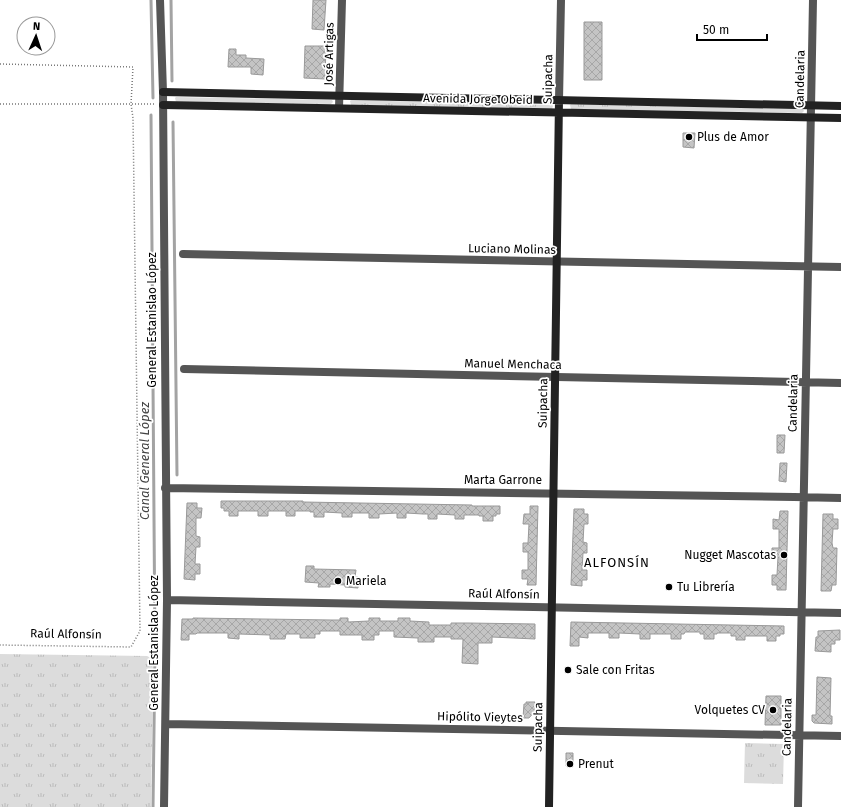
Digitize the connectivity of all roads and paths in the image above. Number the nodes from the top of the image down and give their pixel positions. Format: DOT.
graph roads {
  1 [pos="160,0"];
  2 [pos="342,0"];
  3 [pos="561,0"];
  4 [pos="813,0"];
  5 [pos="0,64"];
  6 [pos="163,92"];
  7 [pos="340,95"];
  8 [pos="559,100"];
  9 [pos="0,104"];
  10 [pos="131,104"];
  11 [pos="144,104"];
  12 [pos="163,105"];
  13 [pos="812,105"];
  14 [pos="841,106"];
  15 [pos="340,108"];
  16 [pos="559,112"];
  17 [pos="811,117"];
  18 [pos="841,118"];
  19 [pos="183,254"];
  20 [pos="557,262"];
  21 [pos="808,266"];
  22 [pos="841,267"];
  23 [pos="184,370"];
  24 [pos="555,377"];
  25 [pos="805,382"];
  26 [pos="841,383"];
  27 [pos="165,488"];
  28 [pos="554,493"];
  29 [pos="803,498"];
  30 [pos="841,498"];
  31 [pos="167,600"];
  32 [pos="552,607"];
  33 [pos="801,612"];
  34 [pos="841,612"];
  35 [pos="0,645"];
  36 [pos="166,724"];
  37 [pos="550,730"];
  38 [pos="799,735"];
  39 [pos="841,736"];
  40 [pos="164,807"];
  41 [pos="549,807"];
  42 [pos="798,807"];
  1 -- 6 [label="street, General Estanislao López"];
  2 -- 7 [label="street, José Artigas"];
  3 -- 8 [label="street, Suipacha"];
  4 -- 13 [label="street, Candelaria"];
  5 -- 10 [label="path"];
  6 -- 7 [label="main road, Avenida Jorge Obeid"];
  6 -- 12 [label="street, General Estanislao López"];
  7 -- 8 [label="main road, Avenida Jorge Obeid"];
  7 -- 15 [label="street, José Artigas"];
  8 -- 13 [label="main road, Avenida Jorge Obeid"];
  8 -- 16 [label="main road, Suipacha"];
  9 -- 10 [label="path"];
  10 -- 11 [label="path"];
  10 -- 35 [label="path, Raúl Alfonsín"];
  12 -- 15 [label="main road, Avenida Jorge Obeid"];
  12 -- 27 [label="street, General Estanislao López"];
  13 -- 14 [label="main road, Avenida Jorge Obeid"];
  13 -- 17 [label="street, Candelaria"];
  15 -- 16 [label="main road, Avenida Jorge Obeid"];
  16 -- 17 [label="main road, Avenida Jorge Obeid"];
  16 -- 20 [label="main road, Suipacha"];
  17 -- 18 [label="main road, Avenida Jorge Obeid"];
  17 -- 21 [label="street, Candelaria"];
  19 -- 20 [label="street, Luciano Molinas"];
  20 -- 21 [label="street, Luciano Molinas"];
  20 -- 24 [label="main road, Suipacha"];
  21 -- 22 [label="street, Luciano Molinas"];
  21 -- 25 [label="street, Candelaria"];
  23 -- 24 [label="street, Manuel Menchaca"];
  24 -- 25 [label="street, Manuel Menchaca"];
  24 -- 28 [label="main road, Suipacha"];
  25 -- 26 [label="street, Manuel Menchaca"];
  25 -- 29 [label="street, Candelaria"];
  27 -- 28 [label="street, Marta Garrone"];
  27 -- 31 [label="street, General Estanislao López"];
  28 -- 29 [label="street, Marta Garrone"];
  28 -- 32 [label="main road, Suipacha"];
  29 -- 30 [label="street, Marta Garrone"];
  29 -- 33 [label="street, Candelaria"];
  31 -- 32 [label="street, Raúl Alfonsín"];
  31 -- 36 [label="street, General Estanislao López"];
  32 -- 33 [label="street, Raúl Alfonsín"];
  32 -- 37 [label="main road, Suipacha"];
  33 -- 34 [label="street, Raúl Alfonsín"];
  33 -- 38 [label="street, Candelaria"];
  36 -- 37 [label="street, Hipólito Vieytes"];
  36 -- 40 [label="street, General Estanislao López"];
  37 -- 38 [label="street, Hipólito Vieytes"];
  37 -- 41 [label="main road, Suipacha"];
  38 -- 39 [label="street, Hipólito Vieytes"];
  38 -- 42 [label="street, Candelaria"];
}
